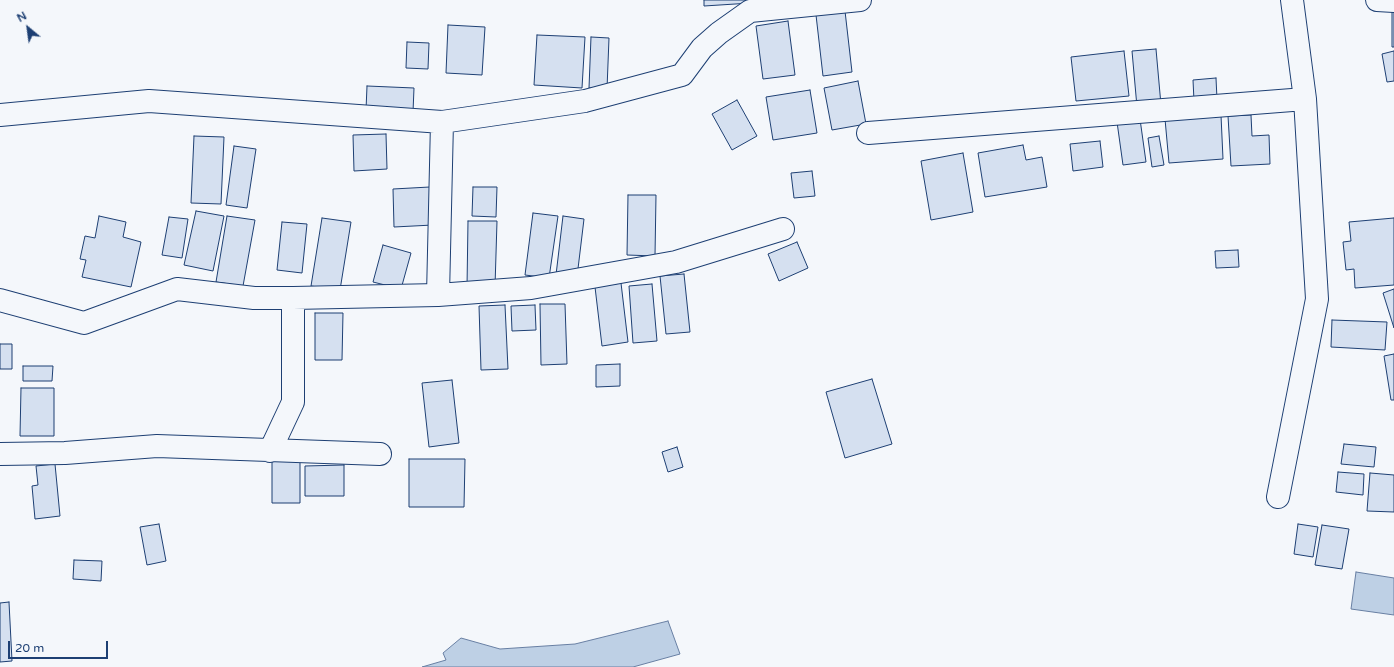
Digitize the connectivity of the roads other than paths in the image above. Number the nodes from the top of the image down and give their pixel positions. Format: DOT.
graph roads {
  1 [pos="860,0"];
  2 [pos="1292,0"];
  3 [pos="1377,0"];
  4 [pos="1394,2"];
  5 [pos="1305,99"];
  6 [pos="0,115"];
  7 [pos="442,122"];
  8 [pos="868,133"];
  9 [pos="783,228"];
  10 [pos="438,295"];
  11 [pos="293,298"];
  12 [pos="0,300"];
  13 [pos="270,451"];
  14 [pos="0,454"];
  15 [pos="380,454"];
  16 [pos="1278,497"];
  1 -- 7 [label="street"];
  2 -- 5 [label="street"];
  3 -- 4 [label="street"];
  5 -- 8 [label="street"];
  5 -- 16 [label="street"];
  6 -- 7 [label="street"];
  7 -- 10 [label="street"];
  9 -- 10 [label="street"];
  10 -- 11 [label="street"];
  11 -- 12 [label="street"];
  11 -- 13 [label="street"];
  13 -- 14 [label="street"];
  13 -- 15 [label="street"];
}
